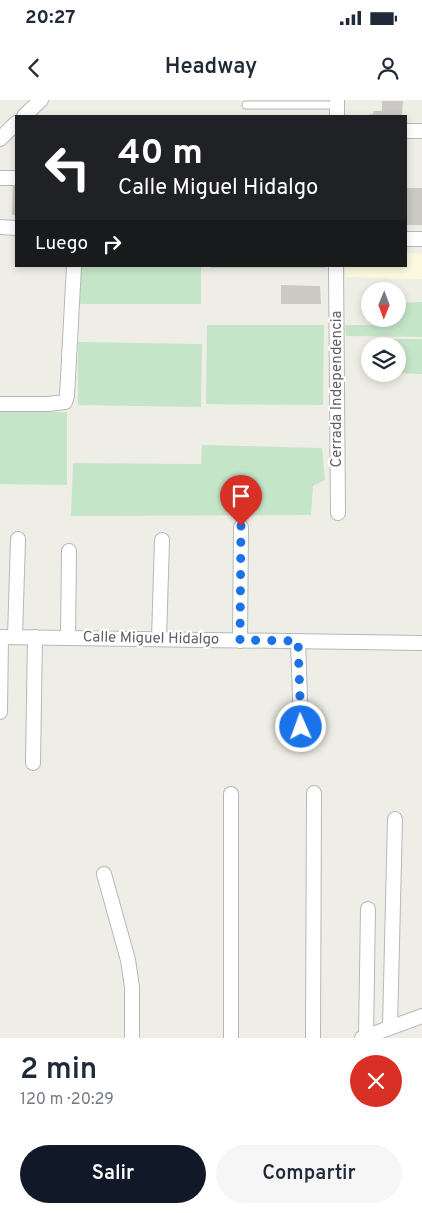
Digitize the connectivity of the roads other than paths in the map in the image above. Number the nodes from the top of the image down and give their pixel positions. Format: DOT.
graph roads {
  1 [pos="41,100"];
  2 [pos="246,105"];
  3 [pos="337,107"];
  4 [pos="25,115"];
  5 [pos="15,124"];
  6 [pos="407,131"];
  7 [pos="422,132"];
  8 [pos="0,139"];
  9 [pos="0,178"];
  10 [pos="15,178"];
  11 [pos="0,228"];
  12 [pos="15,228"];
  13 [pos="407,239"];
  14 [pos="422,239"];
  15 [pos="74,267"];
  16 [pos="336,267"];
  17 [pos="0,404"];
  18 [pos="338,513"];
  19 [pos="241,526"];
  20 [pos="18,539"];
  21 [pos="162,540"];
  22 [pos="69,551"];
  23 [pos="5,637"];
  24 [pos="35,637"];
  25 [pos="68,638"];
  26 [pos="159,639"];
  27 [pos="240,640"];
  28 [pos="298,641"];
  29 [pos="422,643"];
  30 [pos="0,712"];
  31 [pos="301,727"];
  32 [pos="33,763"];
  33 [pos="314,793"];
  34 [pos="231,794"];
  35 [pos="395,820"];
  36 [pos="104,874"];
  37 [pos="368,909"];
  38 [pos="422,1016"];
  39 [pos="390,1027"];
  40 [pos="364,1037"];
  41 [pos="132,1038"];
  42 [pos="231,1038"];
  43 [pos="313,1038"];
  1 -- 4 [label="street"];
  2 -- 3 [label="lane"];
  5 -- 8 [label="street"];
  6 -- 7 [label="street"];
  9 -- 10 [label="street"];
  11 -- 12 [label="street"];
  13 -- 14 [label="street"];
  15 -- 17 [label="street"];
  16 -- 18 [label="street, Cerrada Independencia"];
  19 -- 27 [label="street"];
  20 -- 23 [label="street"];
  21 -- 26 [label="street"];
  22 -- 25 [label="street"];
  23 -- 24 [label="street, Calle Miguel Hidalgo"];
  23 -- 30 [label="street"];
  24 -- 25 [label="street, Calle Miguel Hidalgo"];
  24 -- 32 [label="street"];
  25 -- 26 [label="street, Calle Miguel Hidalgo"];
  26 -- 27 [label="street, Calle Miguel Hidalgo"];
  27 -- 28 [label="street, Calle Miguel Hidalgo"];
  28 -- 29 [label="street, Calle Miguel Hidalgo"];
  28 -- 31 [label="street"];
  33 -- 43 [label="street"];
  34 -- 42 [label="street"];
  35 -- 39 [label="street"];
  36 -- 41 [label="street"];
  37 -- 40 [label="street"];
  38 -- 39 [label="street"];
  39 -- 40 [label="street"];
}
